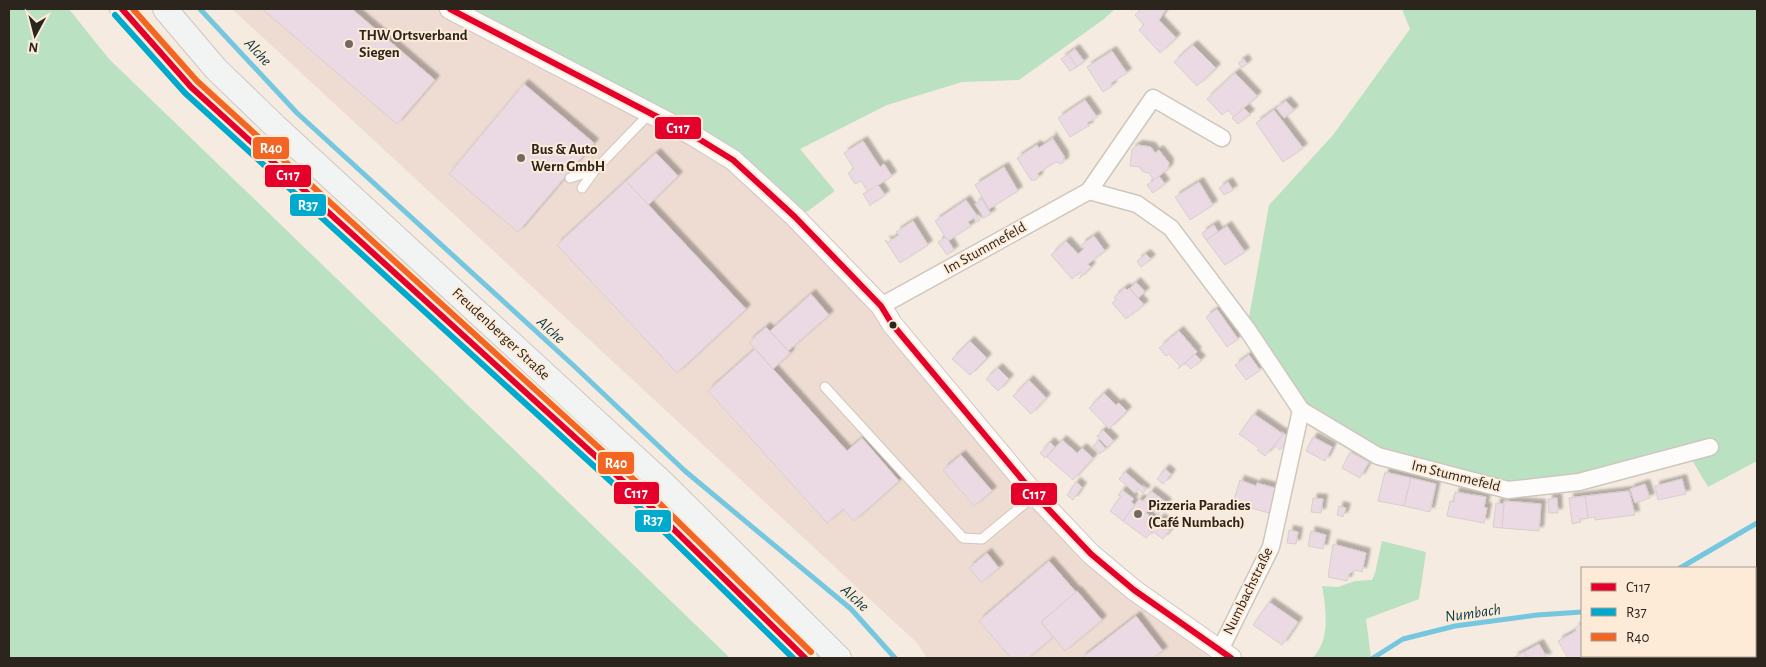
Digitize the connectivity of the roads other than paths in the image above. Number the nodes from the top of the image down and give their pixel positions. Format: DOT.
graph roads {
  1 [pos="122,9"];
  2 [pos="165,9"];
  3 [pos="450,9"];
  4 [pos="650,113"];
  5 [pos="1222,138"];
  6 [pos="595,170"];
  7 [pos="570,178"];
  8 [pos="582,188"];
  9 [pos="1088,191"];
  10 [pos="881,306"];
  11 [pos="826,387"];
  12 [pos="1301,410"];
  13 [pos="1710,447"];
  14 [pos="1035,495"];
  15 [pos="1225,654"];
  16 [pos="805,658"];
  17 [pos="839,658"];
  1 -- 16 [label="main road, Freudenberger Straße"];
  2 -- 17 [label="main road, Freudenberger Straße"];
  3 -- 4 [label="street, Numbachstraße"];
  4 -- 6 [label="lane"];
  4 -- 10 [label="street, Numbachstraße"];
  5 -- 9 [label="street, Im Stummefeld"];
  6 -- 7 [label="lane"];
  6 -- 8 [label="lane"];
  9 -- 10 [label="street, Im Stummefeld"];
  9 -- 12 [label="street, Im Stummefeld"];
  10 -- 14 [label="street, Numbachstraße"];
  11 -- 14 [label="lane"];
  12 -- 13 [label="street, Im Stummefeld"];
  12 -- 15 [label="street, Numbachstraße"];
  14 -- 15 [label="street, Numbachstraße"];
}
